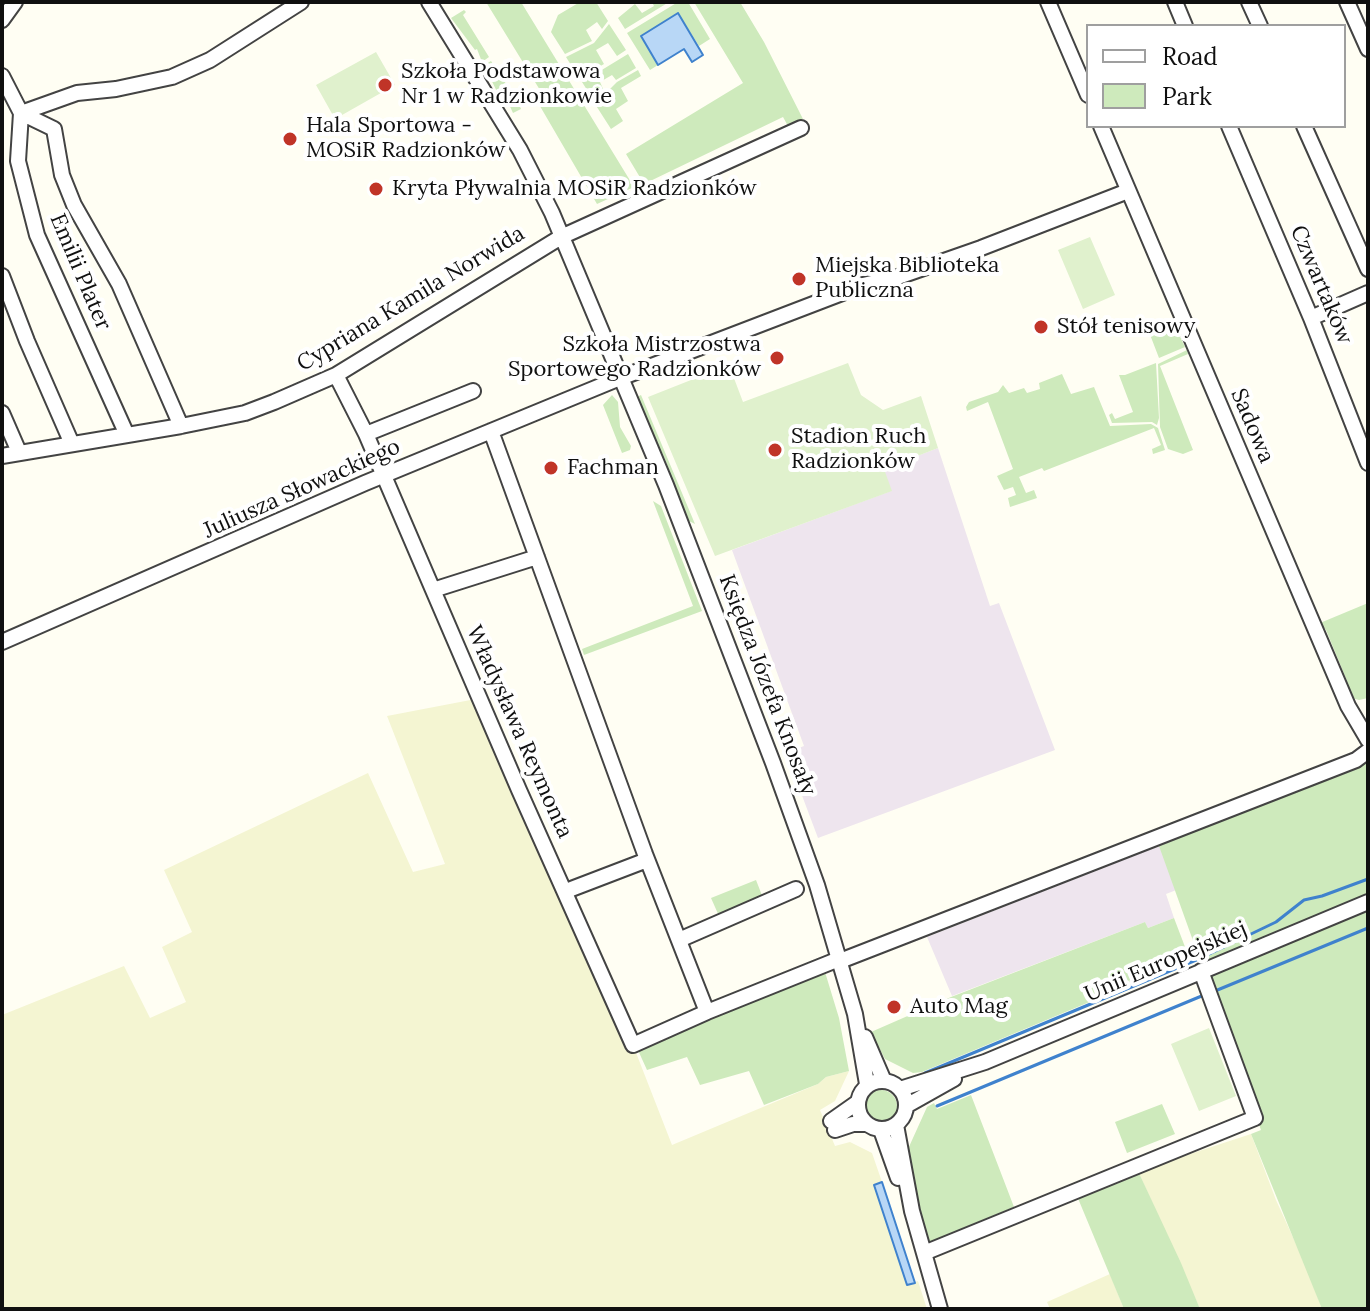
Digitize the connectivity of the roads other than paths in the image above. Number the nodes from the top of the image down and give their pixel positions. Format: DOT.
graph roads {
  1 [pos="15,2"];
  2 [pos="301,2"];
  3 [pos="429,2"];
  4 [pos="1048,2"];
  5 [pos="1175,2"];
  6 [pos="1249,2"];
  7 [pos="1347,2"];
  8 [pos="2,20"];
  9 [pos="1184,24"];
  10 [pos="1259,24"];
  11 [pos="1368,49"];
  12 [pos="2,76"];
  13 [pos="1086,90"];
  14 [pos="21,113"];
  15 [pos="801,128"];
  16 [pos="1102,128"];
  17 [pos="1230,128"];
  18 [pos="1305,128"];
  19 [pos="1128,191"];
  20 [pos="561,237"];
  21 [pos="1368,269"];
  22 [pos="2,276"];
  23 [pos="1368,293"];
  24 [pos="1311,318"];
  25 [pos="336,375"];
  26 [pos="620,379"];
  27 [pos="473,391"];
  28 [pos="2,413"];
  29 [pos="181,426"];
  30 [pos="491,431"];
  31 [pos="366,434"];
  32 [pos="127,435"];
  33 [pos="72,444"];
  34 [pos="19,452"];
  35 [pos="2,456"];
  36 [pos="1368,463"];
  37 [pos="384,476"];
  38 [pos="537,557"];
  39 [pos="433,590"];
  40 [pos="2,642"];
  41 [pos="1368,740"];
  42 [pos="1368,751"];
  43 [pos="647,860"];
  44 [pos="796,889"];
  45 [pos="566,891"];
  46 [pos="1367,900"];
  47 [pos="679,940"];
  48 [pos="840,960"];
  49 [pos="1201,971"];
  50 [pos="707,1012"];
  51 [pos="855,1014"];
  52 [pos="985,1062"];
  53 [pos="884,1081"];
  54 [pos="867,1084"];
  55 [pos="900,1089"];
  56 [pos="858,1102"];
  57 [pos="906,1106"];
  58 [pos="896,1125"];
  59 [pos="874,1127"];
  60 [pos="912,1211"];
  61 [pos="924,1253"];
  62 [pos="940,1309"];
  1 -- 8 [label="street"];
  2 -- 14 [label="street"];
  3 -- 20 [label="street, Księdza Józefa Knosały"];
  4 -- 13 [label="street"];
  5 -- 9 [label="street"];
  6 -- 10 [label="street"];
  7 -- 11 [label="street"];
  12 -- 14 [label="street"];
  14 -- 29 [label="street"];
  14 -- 32 [label="street, Emilii Plater"];
  15 -- 20 [label="street"];
  16 -- 19 [label="street, Sadowa"];
  17 -- 24 [label="street, Czwartaków"];
  18 -- 21 [label="street"];
  19 -- 26 [label="street"];
  19 -- 41 [label="street, Sadowa"];
  20 -- 25 [label="street, Cypriana Kamila Norwida"];
  20 -- 26 [label="street, Księdza Józefa Knosały"];
  22 -- 33 [label="street"];
  23 -- 24 [label="street"];
  24 -- 36 [label="street, Czwartaków"];
  25 -- 29 [label="street, Cypriana Kamila Norwida"];
  25 -- 31 [label="street, Władysława Reymonta"];
  26 -- 30 [label="street, Juliusza Słowackiego"];
  26 -- 48 [label="street, Księdza Józefa Knosały"];
  27 -- 31 [label="street"];
  28 -- 34 [label="street"];
  29 -- 32 [label="street, Cypriana Kamila Norwida"];
  30 -- 37 [label="street, Juliusza Słowackiego"];
  30 -- 38 [label="street"];
  31 -- 37 [label="street, Władysława Reymonta"];
  32 -- 33 [label="street, Cypriana Kamila Norwida"];
  33 -- 34 [label="street, Cypriana Kamila Norwida"];
  34 -- 35 [label="street, Cypriana Kamila Norwida"];
  37 -- 39 [label="street, Władysława Reymonta"];
  37 -- 40 [label="street, Juliusza Słowackiego"];
  38 -- 39 [label="street"];
  38 -- 43 [label="street"];
  39 -- 45 [label="street, Władysława Reymonta"];
  42 -- 48 [label="street"];
  43 -- 45 [label="street"];
  43 -- 47 [label="street"];
  44 -- 47 [label="street"];
  45 -- 50 [label="street, Władysława Reymonta"];
  46 -- 49 [label="street, Unii Europejskiej"];
  47 -- 50 [label="street"];
  48 -- 50 [label="street, Władysława Reymonta"];
  48 -- 51 [label="street, Księdza Józefa Knosały"];
  49 -- 52 [label="street, Unii Europejskiej"];
  49 -- 61 [label="street"];
  51 -- 53 [label="street, Księdza Józefa Knosały"];
  51 -- 54 [label="street, Księdza Józefa Knosały"];
  52 -- 55 [label="street, Unii Europejskiej"];
  52 -- 57 [label="street, Unii Europejskiej"];
  53 -- 54 [label="street"];
  53 -- 55 [label="street"];
  54 -- 56 [label="street"];
  55 -- 57 [label="street"];
  56 -- 59 [label="street"];
  56 -- 59 [label="street"];
  57 -- 58 [label="street"];
  58 -- 59 [label="street"];
  58 -- 60 [label="street"];
  59 -- 60 [label="street"];
  60 -- 61 [label="street"];
  61 -- 62 [label="street"];
}
